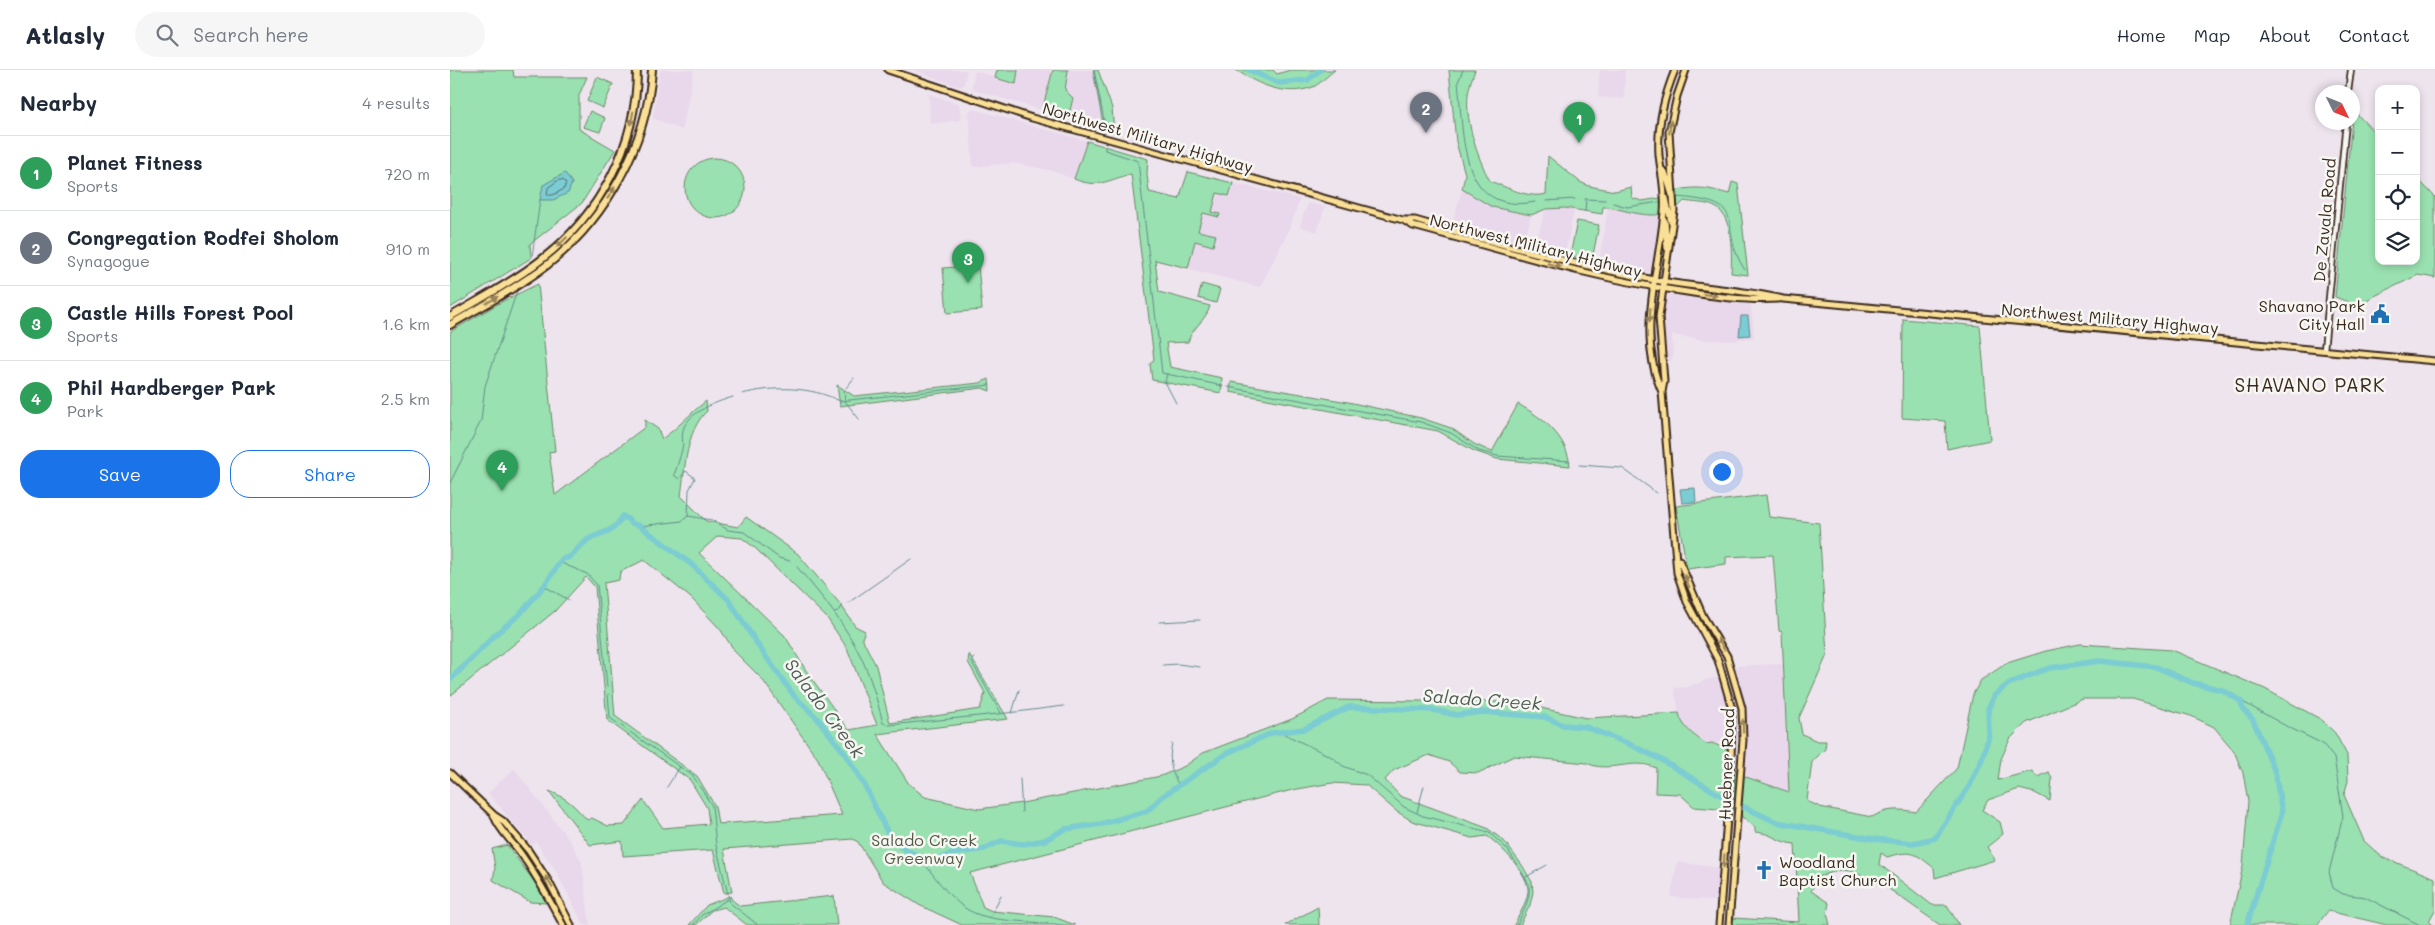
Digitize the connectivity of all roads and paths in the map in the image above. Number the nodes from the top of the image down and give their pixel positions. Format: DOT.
graph roads {
  1 [pos="637,70"];
  2 [pos="652,70"];
  3 [pos="888,70"];
  4 [pos="1675,70"];
  5 [pos="1686,70"];
  6 [pos="2351,70"];
  7 [pos="2349,85"];
  8 [pos="2345,130"];
  9 [pos="1671,167"];
  10 [pos="1661,168"];
  11 [pos="1663,186"];
  12 [pos="1674,203"];
  13 [pos="1403,220"];
  14 [pos="1665,221"];
  15 [pos="1671,222"];
  16 [pos="1667,259"];
  17 [pos="1654,280"];
  18 [pos="1663,282"];
  19 [pos="1653,287"];
  20 [pos="1662,289"];
  21 [pos="1784,299"];
  22 [pos="450,317"];
  23 [pos="450,325"];
  24 [pos="2324,350"];
  25 [pos="2435,361"];
  26 [pos="1662,362"];
  27 [pos="1654,363"];
  28 [pos="1662,392"];
  29 [pos="1677,558"];
  30 [pos="1697,604"];
  31 [pos="1690,608"];
  32 [pos="450,774"];
  33 [pos="494,815"];
  34 [pos="1726,836"];
  35 [pos="1735,836"];
  36 [pos="1720,906"];
  37 [pos="1730,911"];
  38 [pos="563,925"];
  39 [pos="571,925"];
  40 [pos="1719,925"];
  41 [pos="1729,925"];
  1 -- 22 [label="highway, one-way"];
  23 -- 2 [label="highway, one-way"];
  3 -- 13 [label="main road, Northwest Military Highway"];
  4 -- 10 [label="main road, Huebner Road"];
  9 -- 5 [label="main road, Huebner Road, one-way"];
  6 -- 7 [label="main road"];
  8 -- 24 [label="main road, De Zavala Road"];
  9 -- 10 [label="main road"];
  9 -- 12 [label="main road, Huebner Road"];
  10 -- 11 [label="main road, Huebner Road"];
  10 -- 12 [label="main road"];
  11 -- 15 [label="main road"];
  11 -- 17 [label="main road, Huebner Road"];
  12 -- 16 [label="main road, Huebner Road"];
  13 -- 17 [label="main road, Northwest Military Highway"];
  13 -- 19 [label="main road, Northwest Military Highway, one-way"];
  14 -- 16 [label="main road"];
  16 -- 18 [label="main road, Huebner Road"];
  17 -- 18 [label="main road, Northwest Military Highway"];
  17 -- 19 [label="main road, Huebner Road"];
  18 -- 20 [label="main road, Huebner Road"];
  18 -- 21 [label="main road, Northwest Military Highway"];
  19 -- 20 [label="main road, Northwest Military Highway"];
  19 -- 27 [label="main road, Huebner Road, one-way"];
  20 -- 21 [label="main road, Northwest Military Highway, one-way"];
  20 -- 26 [label="main road, Huebner Road"];
  21 -- 24 [label="main road, Northwest Military Highway"];
  24 -- 25 [label="main road, Northwest Military Highway"];
  26 -- 27 [label="main road"];
  26 -- 28 [label="main road, Huebner Road"];
  27 -- 28 [label="main road, Huebner Road"];
  28 -- 29 [label="main road, Huebner Road"];
  30 -- 29 [label="main road, Huebner Road, one-way"];
  29 -- 31 [label="main road, Huebner Road"];
  30 -- 31 [label="main road"];
  35 -- 30 [label="main road, Huebner Road, one-way"];
  31 -- 34 [label="main road, Huebner Road"];
  32 -- 33 [label="main road"];
  33 -- 38 [label="main road"];
  39 -- 33 [label="main road, one-way"];
  34 -- 35 [label="main road"];
  34 -- 36 [label="main road, Huebner Road, one-way"];
  35 -- 37 [label="main road, Huebner Road"];
  36 -- 37 [label="main road"];
  36 -- 40 [label="main road, Huebner Road"];
  37 -- 41 [label="main road, Huebner Road"];
}
